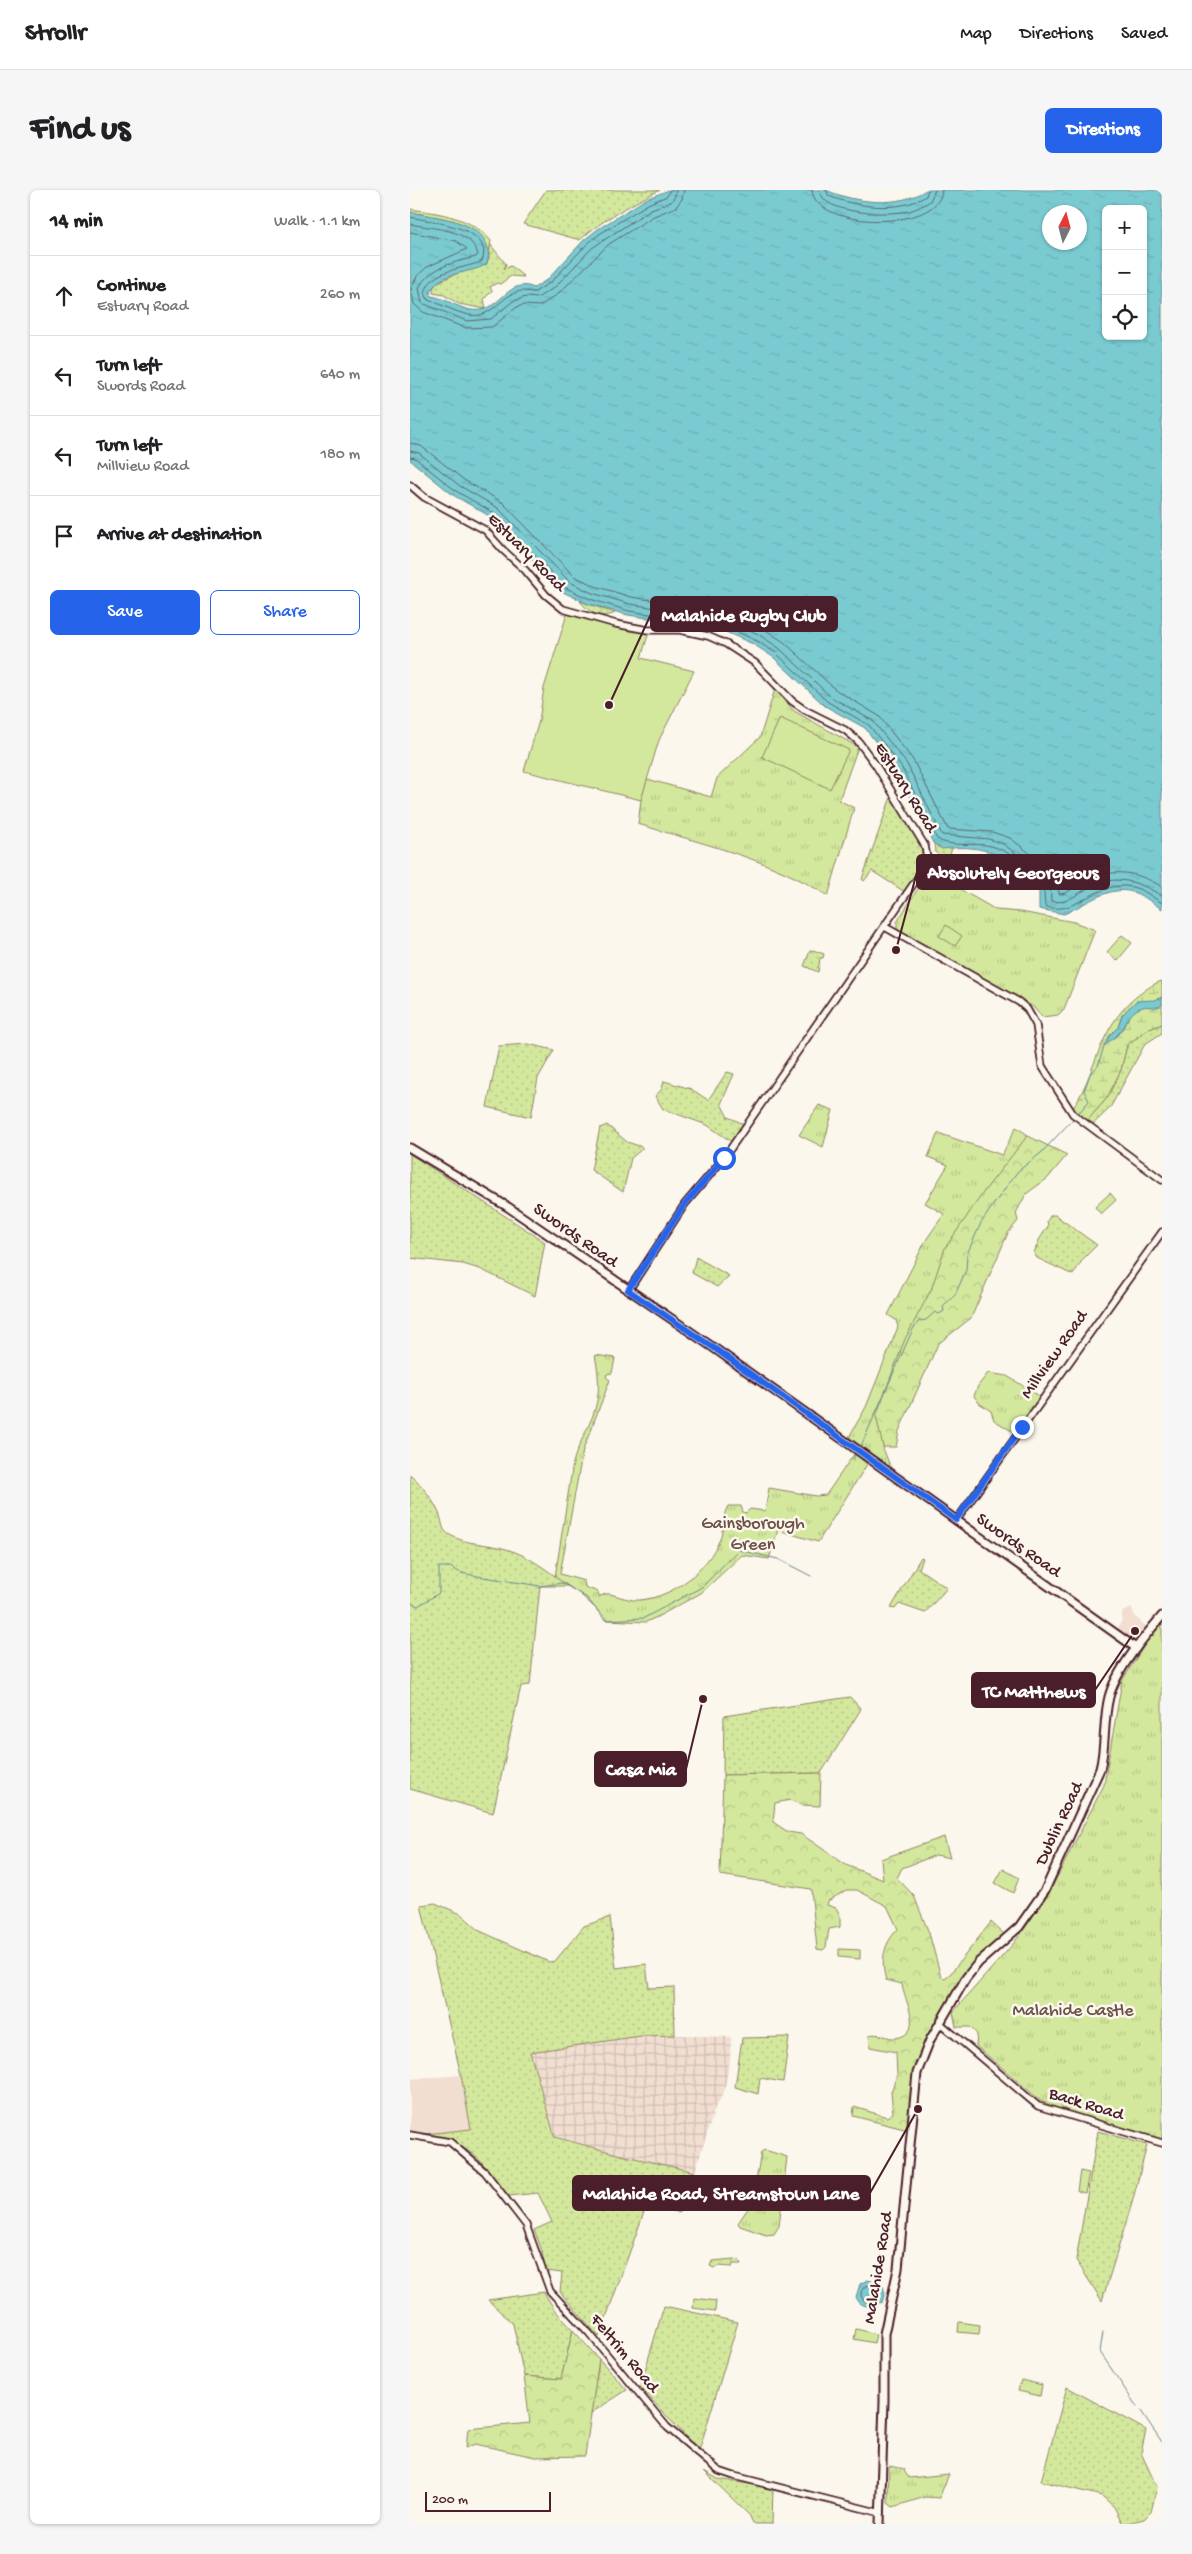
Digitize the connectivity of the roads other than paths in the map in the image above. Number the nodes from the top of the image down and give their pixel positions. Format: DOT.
graph roads {
  1 [pos="410,485"];
  2 [pos="885,928"];
  3 [pos="410,1148"];
  4 [pos="1162,1180"];
  5 [pos="1162,1232"];
  6 [pos="628,1290"];
  7 [pos="956,1520"];
  8 [pos="1162,1616"];
  9 [pos="1136,1648"];
  10 [pos="940,2023"];
  11 [pos="410,2135"];
  12 [pos="1162,2143"];
  13 [pos="881,2513"];
  14 [pos="880,2524"];
  1 -- 2 [label="street, Estuary Road"];
  2 -- 4 [label="street"];
  2 -- 6 [label="street, Estuary Road"];
  3 -- 6 [label="main road, Swords Road"];
  5 -- 7 [label="street, Millview Road"];
  6 -- 7 [label="main road, Swords Road"];
  7 -- 9 [label="main road, Swords Road"];
  8 -- 9 [label="main road, Dublin Road"];
  9 -- 10 [label="main road, Dublin Road"];
  10 -- 12 [label="street, Back Road"];
  10 -- 13 [label="main road, Malahide Road"];
  11 -- 13 [label="street, Feltrim Road"];
  13 -- 14 [label="main road, Malahide Road"];
}
